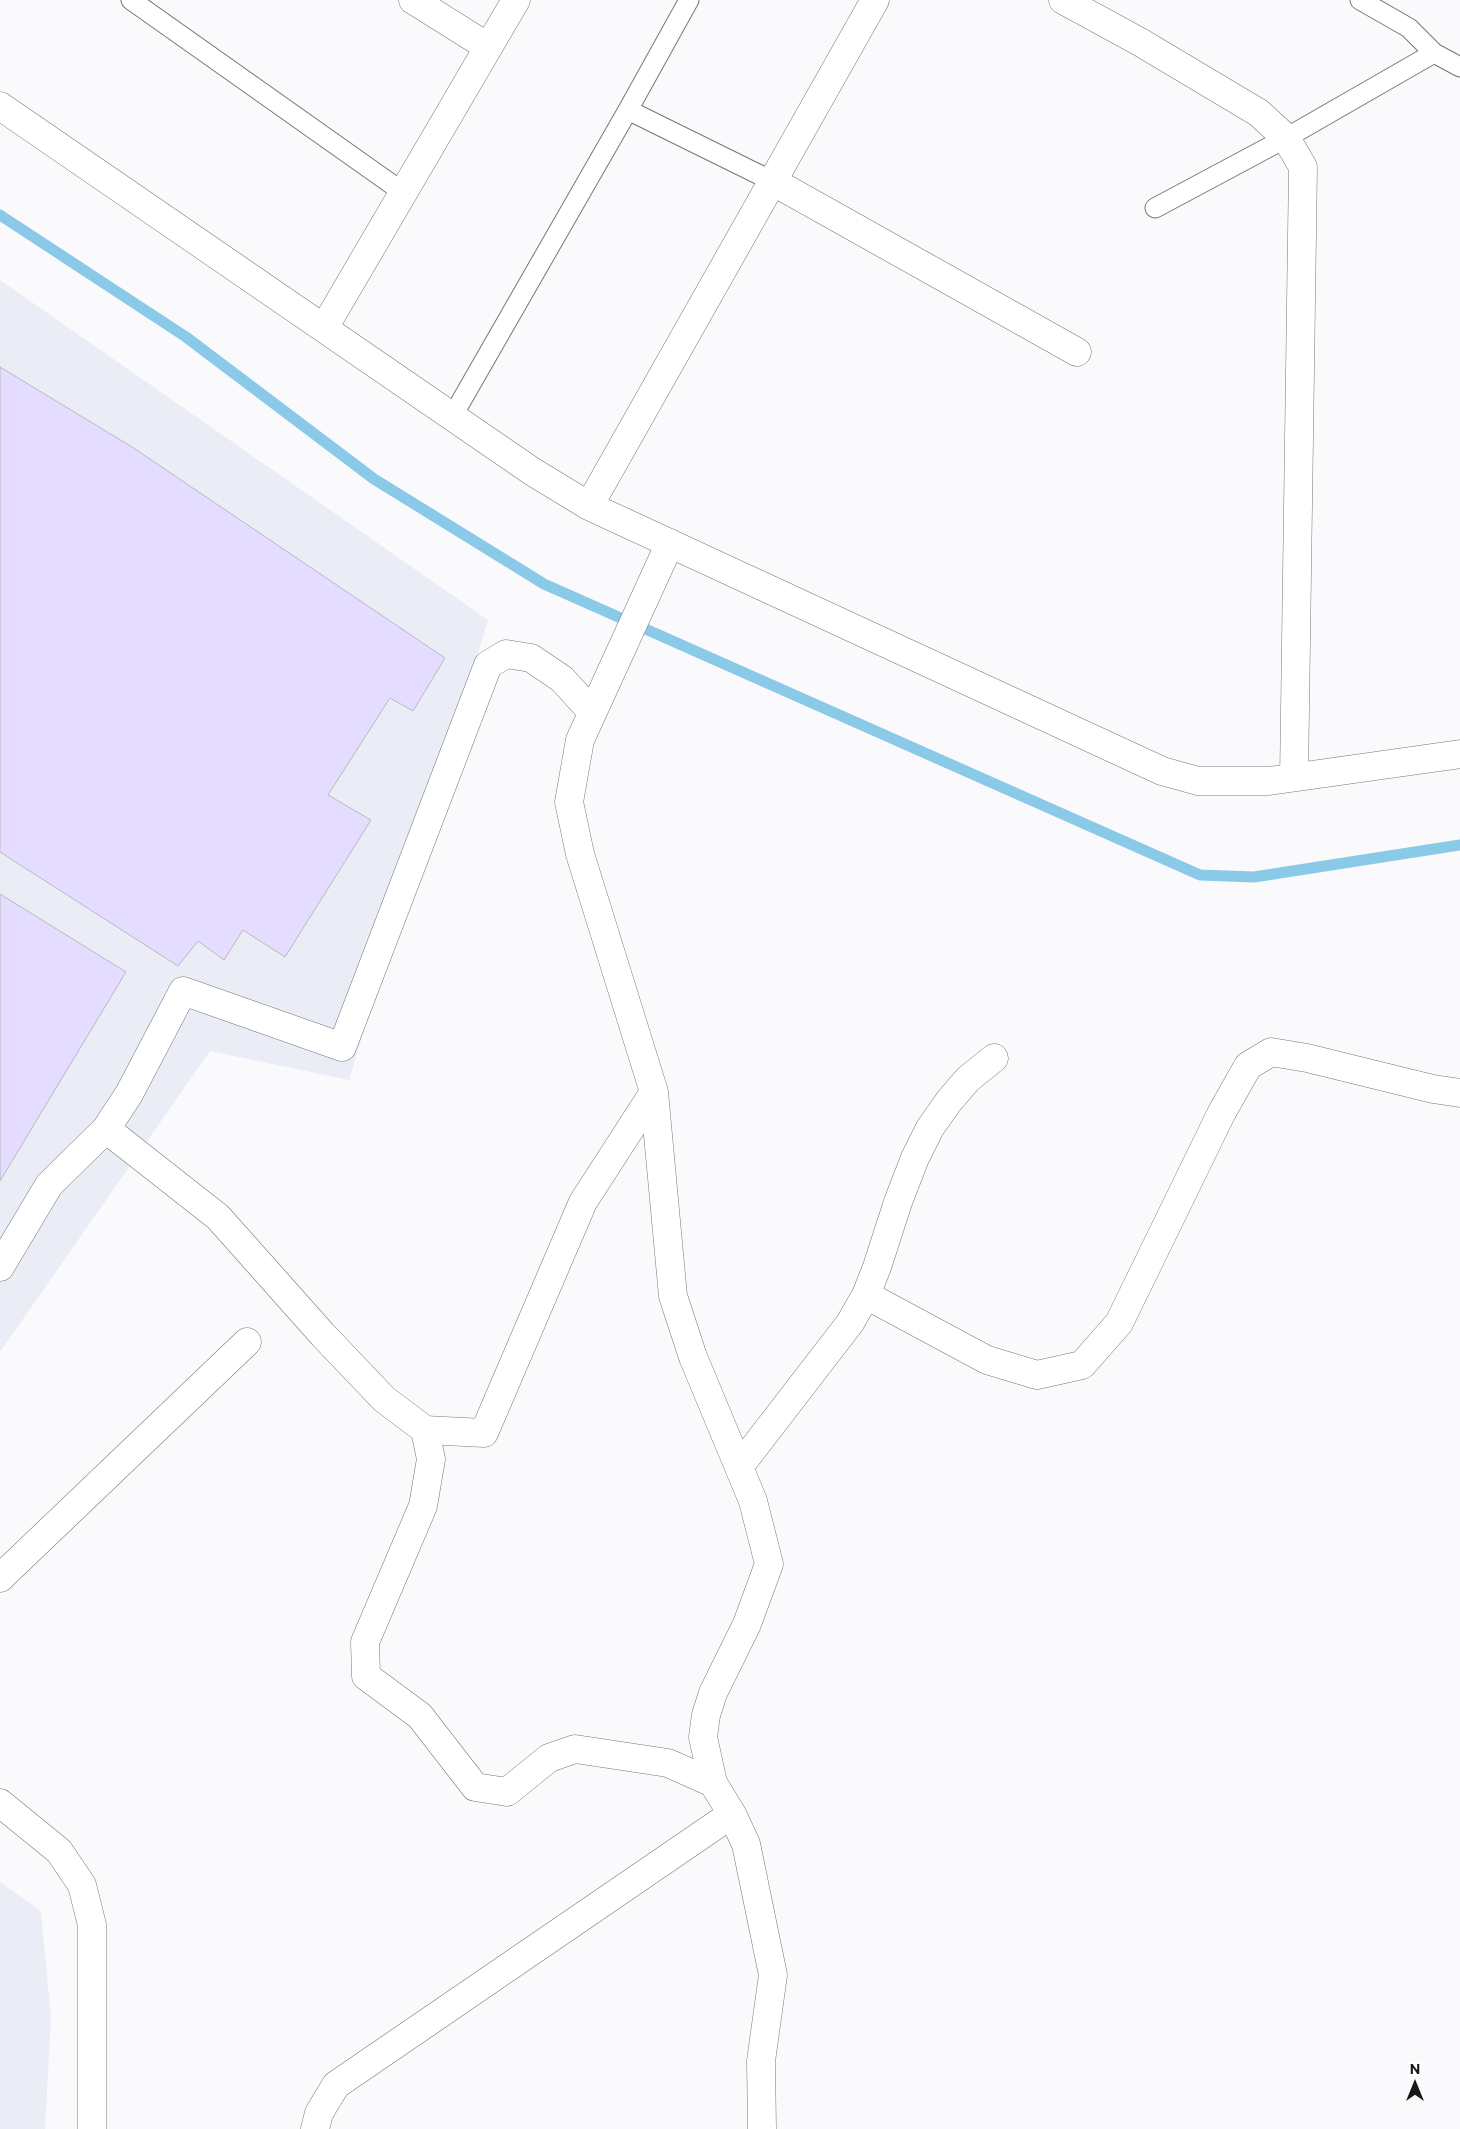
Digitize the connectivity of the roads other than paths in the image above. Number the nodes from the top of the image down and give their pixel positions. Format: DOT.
graph roads {
  1 [pos="131,0"];
  2 [pos="413,0"];
  3 [pos="516,0"];
  4 [pos="689,0"];
  5 [pos="875,0"];
  6 [pos="1063,0"];
  7 [pos="1360,0"];
  8 [pos="488,47"];
  9 [pos="1434,53"];
  10 [pos="1460,67"];
  11 [pos="0,106"];
  12 [pos="628,110"];
  13 [pos="1286,138"];
  14 [pos="772,182"];
  15 [pos="404,193"];
  16 [pos="1155,208"];
  17 [pos="324,328"];
  18 [pos="1077,352"];
  19 [pos="452,417"];
  20 [pos="588,506"];
  21 [pos="670,543"];
  22 [pos="592,712"];
  23 [pos="1460,754"];
  24 [pos="1294,777"];
  25 [pos="994,1058"];
  26 [pos="654,1092"];
  27 [pos="1460,1093"];
  28 [pos="106,1129"];
  29 [pos="0,1267"];
  30 [pos="866,1295"];
  31 [pos="247,1342"];
  32 [pos="424,1430"];
  33 [pos="739,1467"];
  34 [pos="0,1578"];
  35 [pos="713,1783"];
  36 [pos="0,1803"];
  37 [pos="732,1814"];
  38 [pos="92,2129"];
  39 [pos="315,2129"];
  40 [pos="762,2129"];
  1 -- 15 [label="lane"];
  2 -- 8 [label="street"];
  3 -- 8 [label="street"];
  4 -- 12 [label="lane"];
  5 -- 14 [label="street"];
  6 -- 13 [label="street"];
  7 -- 9 [label="lane"];
  8 -- 15 [label="street"];
  9 -- 10 [label="lane"];
  9 -- 13 [label="lane"];
  11 -- 17 [label="street"];
  12 -- 14 [label="lane"];
  12 -- 19 [label="lane"];
  13 -- 16 [label="lane"];
  13 -- 24 [label="street"];
  14 -- 18 [label="street"];
  14 -- 20 [label="street"];
  15 -- 17 [label="street"];
  17 -- 19 [label="street"];
  19 -- 20 [label="street"];
  20 -- 21 [label="street"];
  21 -- 22 [label="street"];
  21 -- 24 [label="street"];
  22 -- 26 [label="street"];
  22 -- 28 [label="street"];
  23 -- 24 [label="street"];
  25 -- 30 [label="street"];
  26 -- 32 [label="street"];
  26 -- 33 [label="street"];
  27 -- 30 [label="street"];
  28 -- 29 [label="street"];
  28 -- 32 [label="street"];
  30 -- 33 [label="street"];
  31 -- 34 [label="street"];
  32 -- 35 [label="street"];
  33 -- 35 [label="street"];
  35 -- 37 [label="street"];
  36 -- 38 [label="street"];
  37 -- 39 [label="street"];
  37 -- 40 [label="street"];
}
